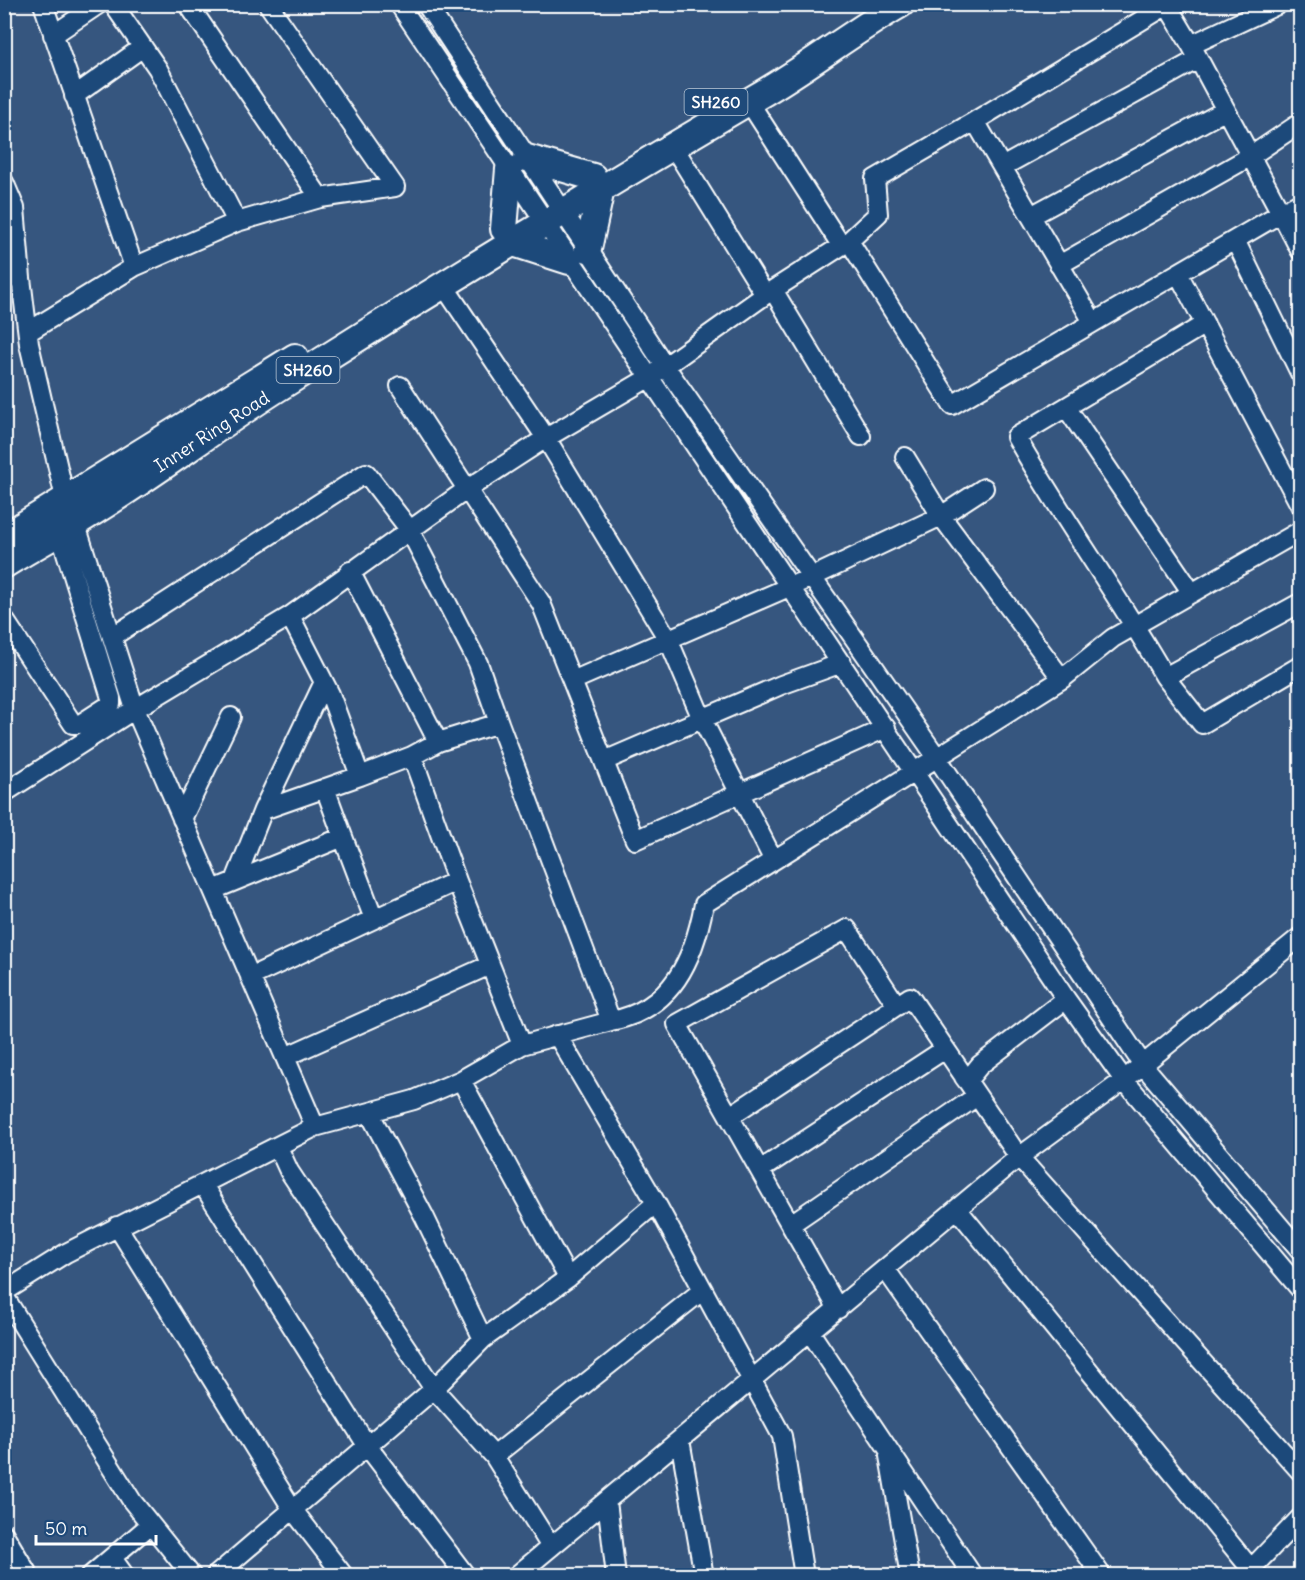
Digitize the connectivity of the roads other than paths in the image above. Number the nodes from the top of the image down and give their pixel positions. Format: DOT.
graph roads {
  1 [pos="43,4"];
  2 [pos="99,4"];
  3 [pos="113,4"];
  4 [pos="188,4"];
  5 [pos="268,4"];
  6 [pos="399,4"];
  7 [pos="877,4"];
  8 [pos="901,4"];
  9 [pos="1279,4"];
  10 [pos="427,5"];
  11 [pos="53,35"];
  12 [pos="143,47"];
  13 [pos="1195,52"];
  14 [pos="74,96"];
  15 [pos="749,102"];
  16 [pos="1226,110"];
  17 [pos="975,121"];
  18 [pos="1300,123"];
  19 [pos="673,146"];
  20 [pos="1251,156"];
  21 [pos="518,164"];
  22 [pos="1002,167"];
  23 [pos="4,182"];
  24 [pos="597,183"];
  25 [pos="320,198"];
  26 [pos="1300,203"];
  27 [pos="549,210"];
  28 [pos="1281,213"];
  29 [pos="1031,216"];
  30 [pos="237,222"];
  31 [pos="507,236"];
  32 [pos="1235,240"];
  33 [pos="845,243"];
  34 [pos="1300,250"];
  35 [pos="578,255"];
  36 [pos="1059,265"];
  37 [pos="134,267"];
  38 [pos="1178,273"];
  39 [pos="13,278"];
  40 [pos="444,286"];
  41 [pos="769,293"];
  42 [pos="1093,322"];
  43 [pos="1205,324"];
  44 [pos="28,332"];
  45 [pos="665,366"];
  46 [pos="1300,373"];
  47 [pos="650,377"];
  48 [pos="400,386"];
  49 [pos="1066,407"];
  50 [pos="861,436"];
  51 [pos="546,438"];
  52 [pos="905,457"];
  53 [pos="984,488"];
  54 [pos="466,490"];
  55 [pos="65,498"];
  56 [pos="1300,505"];
  57 [pos="941,516"];
  58 [pos="68,527"];
  59 [pos="409,529"];
  60 [pos="1300,531"];
  61 [pos="4,537"];
  62 [pos="4,565"];
  63 [pos="350,571"];
  64 [pos="812,577"];
  65 [pos="790,587"];
  66 [pos="1192,593"];
  67 [pos="1300,603"];
  68 [pos="290,616"];
  69 [pos="4,619"];
  70 [pos="1135,625"];
  71 [pos="112,637"];
  72 [pos="669,641"];
  73 [pos="842,663"];
  74 [pos="1300,666"];
  75 [pos="1165,676"];
  76 [pos="1062,679"];
  77 [pos="572,681"];
  78 [pos="323,684"];
  79 [pos="135,709"];
  80 [pos="231,717"];
  81 [pos="702,718"];
  82 [pos="499,723"];
  83 [pos="886,728"];
  84 [pos="438,742"];
  85 [pos="412,756"];
  86 [pos="938,759"];
  87 [pos="604,761"];
  88 [pos="915,773"];
  89 [pos="360,776"];
  90 [pos="325,788"];
  91 [pos="4,793"];
  92 [pos="741,793"];
  93 [pos="263,810"];
  94 [pos="182,819"];
  95 [pos="342,837"];
  96 [pos="773,860"];
  97 [pos="235,881"];
  98 [pos="458,881"];
  99 [pos="213,890"];
  100 [pos="374,919"];
  101 [pos="1300,937"];
  102 [pos="490,965"];
  103 [pos="250,976"];
  104 [pos="1066,999"];
  105 [pos="897,1006"];
  106 [pos="611,1021"];
  107 [pos="557,1035"];
  108 [pos="522,1045"];
  109 [pos="945,1049"];
  110 [pos="285,1057"];
  111 [pos="1143,1065"];
  112 [pos="964,1077"];
  113 [pos="461,1080"];
  114 [pos="1124,1080"];
  115 [pos="977,1096"];
  116 [pos="370,1114"];
  117 [pos="730,1116"];
  118 [pos="315,1127"];
  119 [pos="278,1147"];
  120 [pos="1019,1157"];
  121 [pos="760,1170"];
  122 [pos="203,1185"];
  123 [pos="656,1203"];
  124 [pos="958,1210"];
  125 [pos="790,1224"];
  126 [pos="117,1226"];
  127 [pos="1300,1250"];
  128 [pos="886,1270"];
  129 [pos="568,1278"];
  130 [pos="1300,1289"];
  131 [pos="703,1290"];
  132 [pos="4,1294"];
  133 [pos="838,1309"];
  134 [pos="810,1332"];
  135 [pos="483,1339"];
  136 [pos="753,1380"];
  137 [pos="434,1389"];
  138 [pos="680,1440"];
  139 [pos="368,1446"];
  140 [pos="887,1447"];
  141 [pos="494,1456"];
  142 [pos="1300,1471"];
  143 [pos="607,1501"];
  144 [pos="293,1510"];
  145 [pos="1300,1518"];
  146 [pos="150,1526"];
  147 [pos="4,1534"];
  148 [pos="551,1547"];
  149 [pos="112,1558"];
  150 [pos="1248,1572"];
  151 [pos="29,1575"];
  152 [pos="90,1575"];
  153 [pos="125,1575"];
  154 [pos="192,1575"];
  155 [pos="215,1575"];
  156 [pos="344,1575"];
  157 [pos="466,1575"];
  158 [pos="516,1575"];
  159 [pos="616,1575"];
  160 [pos="704,1575"];
  161 [pos="804,1575"];
  162 [pos="910,1575"];
  163 [pos="973,1575"];
  164 [pos="1102,1575"];
  1 -- 11 [label="street"];
  2 -- 11 [label="street"];
  3 -- 12 [label="street"];
  4 -- 25 [label="street"];
  5 -- 25 [label="street"];
  6 -- 21 [label="street"];
  7 -- 24 [label="highway, Inner Ring Road / SH260"];
  8 -- 15 [label="highway, Inner Ring Road"];
  9 -- 13 [label="street"];
  10 -- 21 [label="street"];
  11 -- 14 [label="street"];
  12 -- 14 [label="street"];
  12 -- 30 [label="street"];
  13 -- 16 [label="street"];
  13 -- 17 [label="street"];
  13 -- 22 [label="street"];
  14 -- 37 [label="street"];
  15 -- 19 [label="highway, Inner Ring Road"];
  15 -- 33 [label="street"];
  16 -- 20 [label="street"];
  16 -- 29 [label="street"];
  17 -- 22 [label="street"];
  17 -- 33 [label="street"];
  18 -- 20 [label="street"];
  19 -- 24 [label="highway, Inner Ring Road"];
  19 -- 41 [label="street"];
  20 -- 28 [label="street"];
  20 -- 36 [label="street"];
  21 -- 24 [label="highway"];
  21 -- 27 [label="street"];
  21 -- 31 [label="highway"];
  22 -- 29 [label="street"];
  23 -- 39 [label="street"];
  24 -- 27 [label="highway, Inner Ring Road"];
  24 -- 35 [label="highway"];
  25 -- 30 [label="street"];
  26 -- 28 [label="street"];
  27 -- 31 [label="highway, Inner Ring Road / SH260"];
  27 -- 35 [label="street"];
  28 -- 32 [label="street"];
  28 -- 34 [label="street"];
  29 -- 36 [label="street"];
  30 -- 37 [label="street"];
  31 -- 35 [label="highway"];
  31 -- 40 [label="highway, Inner Ring Road / SH260"];
  31 -- 55 [label="highway, Inner Ring Road / SH260"];
  32 -- 38 [label="street"];
  32 -- 46 [label="street"];
  33 -- 41 [label="street"];
  33 -- 42 [label="street"];
  35 -- 45 [label="street"];
  35 -- 47 [label="street"];
  36 -- 42 [label="street"];
  37 -- 44 [label="street"];
  38 -- 42 [label="street"];
  38 -- 43 [label="street"];
  39 -- 44 [label="street"];
  40 -- 51 [label="street"];
  40 -- 58 [label="highway, Inner Ring Road / SH260"];
  41 -- 45 [label="street"];
  41 -- 50 [label="street"];
  43 -- 49 [label="street"];
  43 -- 56 [label="street"];
  44 -- 55 [label="street"];
  45 -- 47 [label="street"];
  45 -- 64 [label="street"];
  47 -- 51 [label="street"];
  47 -- 65 [label="street"];
  48 -- 54 [label="street"];
  49 -- 66 [label="street"];
  49 -- 70 [label="street"];
  51 -- 54 [label="street"];
  51 -- 72 [label="street"];
  52 -- 57 [label="street"];
  53 -- 57 [label="street"];
  54 -- 59 [label="street"];
  54 -- 77 [label="street"];
  55 -- 61 [label="highway, Inner Ring Road / SH260"];
  57 -- 64 [label="street"];
  57 -- 76 [label="street"];
  58 -- 62 [label="highway, Inner Ring Road"];
  58 -- 69 [label="street"];
  58 -- 71 [label="street"];
  59 -- 63 [label="street"];
  59 -- 71 [label="street"];
  59 -- 82 [label="street"];
  60 -- 66 [label="street"];
  63 -- 68 [label="street"];
  63 -- 84 [label="street"];
  64 -- 65 [label="street"];
  64 -- 86 [label="street"];
  65 -- 72 [label="street"];
  65 -- 73 [label="street"];
  66 -- 70 [label="street"];
  67 -- 75 [label="street"];
  68 -- 78 [label="street"];
  68 -- 79 [label="street"];
  70 -- 75 [label="street"];
  70 -- 76 [label="street"];
  71 -- 79 [label="street"];
  72 -- 77 [label="street"];
  72 -- 81 [label="street"];
  73 -- 81 [label="street"];
  73 -- 83 [label="street"];
  74 -- 75 [label="street"];
  76 -- 86 [label="street"];
  77 -- 87 [label="street"];
  78 -- 89 [label="street"];
  78 -- 93 [label="street"];
  79 -- 91 [label="street"];
  79 -- 94 [label="street"];
  80 -- 94 [label="street"];
  81 -- 87 [label="street"];
  81 -- 92 [label="street"];
  82 -- 84 [label="street"];
  82 -- 106 [label="street"];
  83 -- 88 [label="street"];
  83 -- 92 [label="street"];
  84 -- 85 [label="street"];
  85 -- 89 [label="street"];
  85 -- 98 [label="street"];
  86 -- 88 [label="street"];
  86 -- 111 [label="street"];
  87 -- 92 [label="street"];
  88 -- 96 [label="street"];
  88 -- 104 [label="street"];
  89 -- 90 [label="street"];
  90 -- 93 [label="street"];
  90 -- 95 [label="street"];
  92 -- 96 [label="street"];
  93 -- 97 [label="street"];
  94 -- 99 [label="street"];
  95 -- 97 [label="street"];
  95 -- 100 [label="street"];
  96 -- 106 [label="street"];
  97 -- 99 [label="street"];
  98 -- 100 [label="street"];
  98 -- 102 [label="street"];
  99 -- 103 [label="street"];
  100 -- 103 [label="street"];
  101 -- 111 [label="street"];
  102 -- 108 [label="street"];
  102 -- 110 [label="street"];
  103 -- 110 [label="street"];
  104 -- 112 [label="street"];
  104 -- 114 [label="street"];
  105 -- 109 [label="street"];
  105 -- 117 [label="street"];
  105 -- 117 [label="street"];
  106 -- 107 [label="street"];
  107 -- 108 [label="street"];
  107 -- 123 [label="street"];
  108 -- 113 [label="street"];
  109 -- 112 [label="street"];
  109 -- 121 [label="street"];
  110 -- 118 [label="street"];
  111 -- 114 [label="street"];
  111 -- 127 [label="street"];
  112 -- 115 [label="street"];
  113 -- 116 [label="street"];
  113 -- 129 [label="street"];
  114 -- 120 [label="street"];
  114 -- 130 [label="street"];
  115 -- 120 [label="street"];
  115 -- 125 [label="street"];
  116 -- 118 [label="street"];
  116 -- 135 [label="street"];
  117 -- 121 [label="street"];
  118 -- 119 [label="street"];
  119 -- 122 [label="street"];
  119 -- 137 [label="street"];
  120 -- 124 [label="street"];
  120 -- 142 [label="street"];
  121 -- 125 [label="street"];
  122 -- 126 [label="street"];
  122 -- 139 [label="street"];
  123 -- 129 [label="street"];
  123 -- 131 [label="street"];
  124 -- 128 [label="street"];
  124 -- 150 [label="street"];
  125 -- 133 [label="street"];
  126 -- 132 [label="street"];
  126 -- 144 [label="street"];
  128 -- 133 [label="street"];
  128 -- 164 [label="street"];
  129 -- 135 [label="street"];
  131 -- 136 [label="street"];
  131 -- 141 [label="street"];
  132 -- 146 [label="street"];
  133 -- 134 [label="street"];
  134 -- 136 [label="street"];
  134 -- 140 [label="street"];
  135 -- 137 [label="street"];
  136 -- 138 [label="street"];
  136 -- 161 [label="street"];
  137 -- 139 [label="street"];
  137 -- 141 [label="street"];
  138 -- 143 [label="street"];
  138 -- 160 [label="street"];
  139 -- 144 [label="street"];
  139 -- 157 [label="street"];
  140 -- 162 [label="street"];
  140 -- 163 [label="street"];
  141 -- 148 [label="street"];
  143 -- 148 [label="street"];
  143 -- 159 [label="street"];
  144 -- 155 [label="street"];
  144 -- 156 [label="street"];
  145 -- 150 [label="street"];
  146 -- 149 [label="street"];
  146 -- 154 [label="street"];
  147 -- 151 [label="street"];
  148 -- 158 [label="street"];
  149 -- 152 [label="street"];
  149 -- 153 [label="street"];
}
